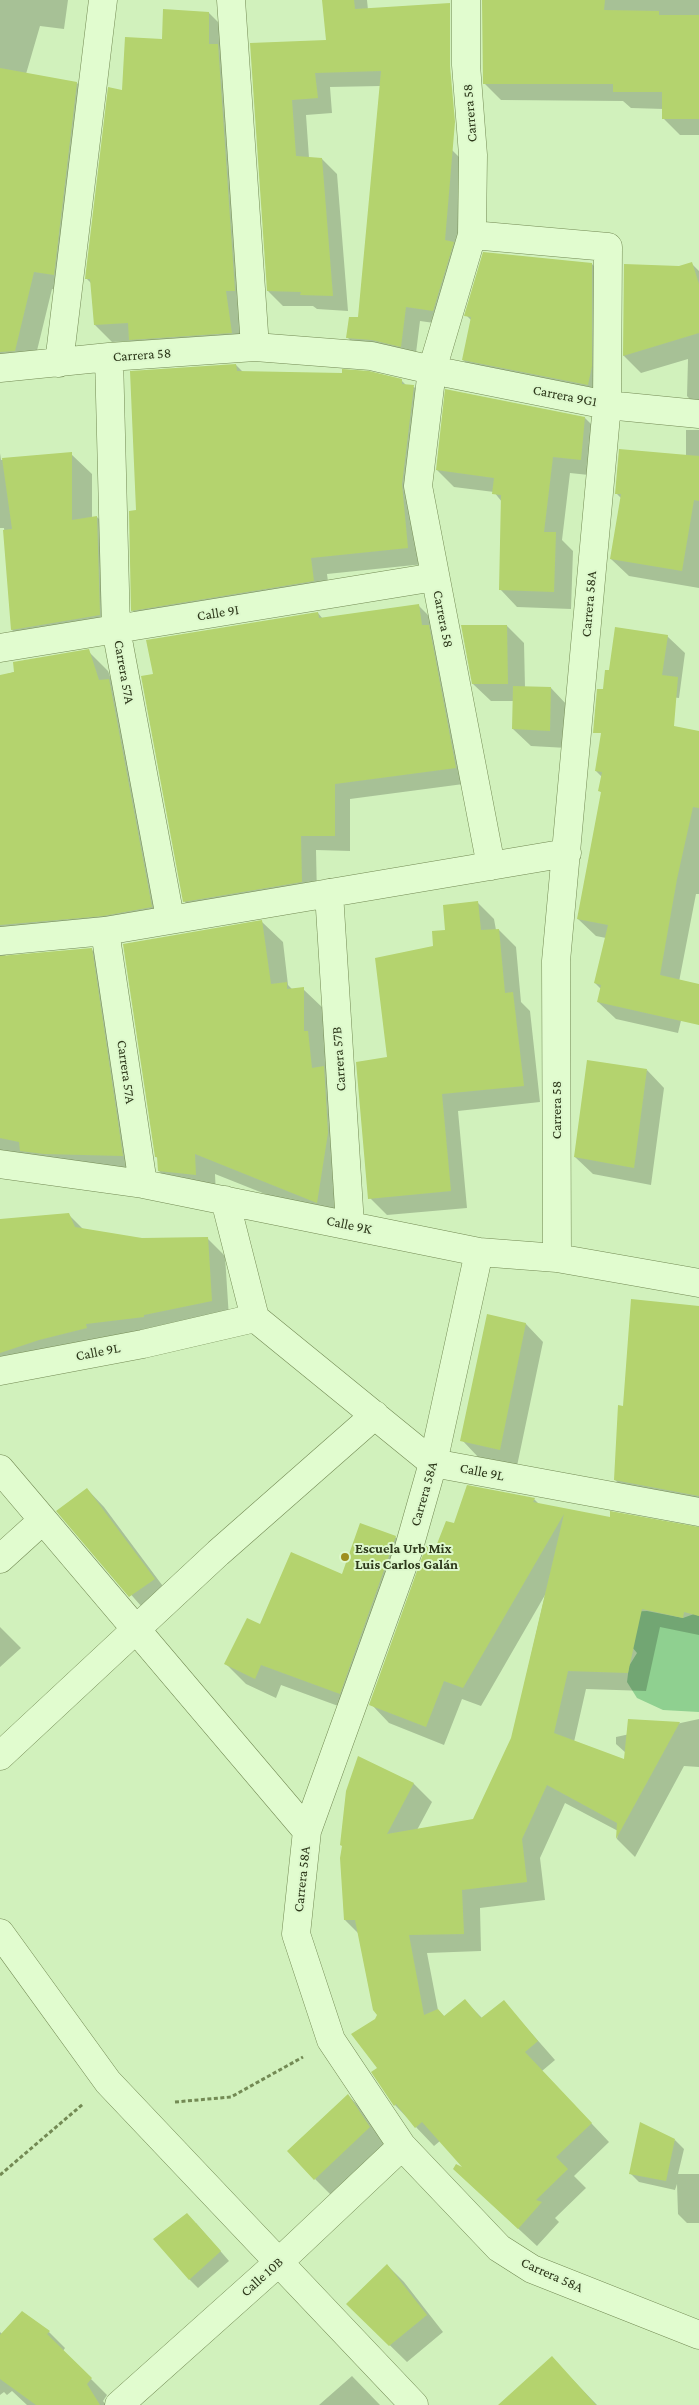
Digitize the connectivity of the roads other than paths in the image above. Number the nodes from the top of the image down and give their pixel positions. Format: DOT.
graph roads {
  1 [pos="103,0"];
  2 [pos="231,0"];
  3 [pos="466,0"];
  4 [pos="472,235"];
  5 [pos="255,347"];
  6 [pos="109,357"];
  7 [pos="59,362"];
  8 [pos="0,368"];
  9 [pos="432,370"];
  10 [pos="607,405"];
  11 [pos="699,414"];
  12 [pos="435,577"];
  13 [pos="116,629"];
  14 [pos="0,648"];
  15 [pos="567,853"];
  16 [pos="491,866"];
  17 [pos="329,893"];
  18 [pos="170,918"];
  19 [pos="105,931"];
  20 [pos="0,941"];
  21 [pos="556,961"];
  22 [pos="0,1164"];
  23 [pos="143,1184"];
  24 [pos="225,1200"];
  25 [pos="350,1225"];
  26 [pos="479,1252"];
  27 [pos="557,1258"];
  28 [pos="699,1283"];
  29 [pos="255,1318"];
  30 [pos="0,1371"];
  31 [pos="375,1415"];
  32 [pos="433,1463"];
  33 [pos="0,1469"];
  34 [pos="699,1512"];
  35 [pos="43,1520"];
  36 [pos="0,1559"];
  37 [pos="134,1629"];
  38 [pos="0,1756"];
  39 [pos="307,1831"];
  40 [pos="0,1933"];
  41 [pos="402,2146"];
  42 [pos="279,2262"];
  43 [pos="699,2335"];
  44 [pos="119,2405"];
  45 [pos="414,2405"];
  1 -- 7 [label="street"];
  2 -- 5 [label="street"];
  3 -- 4 [label="street, Carrera 58"];
  4 -- 9 [label="street, Carrera 58"];
  4 -- 10 [label="street, Carrera 58A"];
  5 -- 6 [label="street, Carrera 58"];
  5 -- 9 [label="street, Carrera 58"];
  6 -- 7 [label="street, Carrera 58"];
  6 -- 13 [label="street, Carrera 57A"];
  7 -- 8 [label="street, Carrera 58"];
  9 -- 10 [label="street, Carrera 9G1"];
  9 -- 12 [label="street, Carrera 58"];
  10 -- 11 [label="street, Carrera 9G1"];
  10 -- 15 [label="street, Carrera 58A"];
  12 -- 13 [label="street, Calle 9I"];
  12 -- 16 [label="street, Carrera 58"];
  13 -- 14 [label="street, Calle 9I"];
  13 -- 18 [label="street, Carrera 57A"];
  15 -- 16 [label="street"];
  15 -- 21 [label="street, Carrera 58A"];
  16 -- 17 [label="street"];
  17 -- 18 [label="street"];
  17 -- 25 [label="street, Carrera 57B"];
  18 -- 19 [label="street"];
  19 -- 20 [label="street"];
  19 -- 23 [label="street, Carrera 57A"];
  21 -- 27 [label="street, Carrera 58"];
  22 -- 23 [label="street, Calle 9K"];
  23 -- 24 [label="street, Calle 9K"];
  24 -- 25 [label="street, Calle 9K"];
  24 -- 29 [label="street"];
  25 -- 26 [label="street, Calle 9K"];
  26 -- 27 [label="street, Calle 9K"];
  26 -- 32 [label="street, Carrera 58A"];
  27 -- 28 [label="street, Calle 9K"];
  29 -- 30 [label="street, Calle 9L"];
  29 -- 31 [label="street, Calle 9L"];
  31 -- 32 [label="street, Calle 9L"];
  31 -- 37 [label="street"];
  32 -- 34 [label="street, Calle 9L"];
  32 -- 39 [label="street, Carrera 58A"];
  33 -- 35 [label="street"];
  35 -- 36 [label="street"];
  35 -- 37 [label="street"];
  37 -- 38 [label="street"];
  37 -- 39 [label="street"];
  39 -- 41 [label="street, Carrera 58A"];
  40 -- 42 [label="street"];
  41 -- 42 [label="street, Calle 10B"];
  41 -- 43 [label="street, Carrera 58A"];
  42 -- 44 [label="street, Calle 10B"];
  42 -- 45 [label="street"];
}
